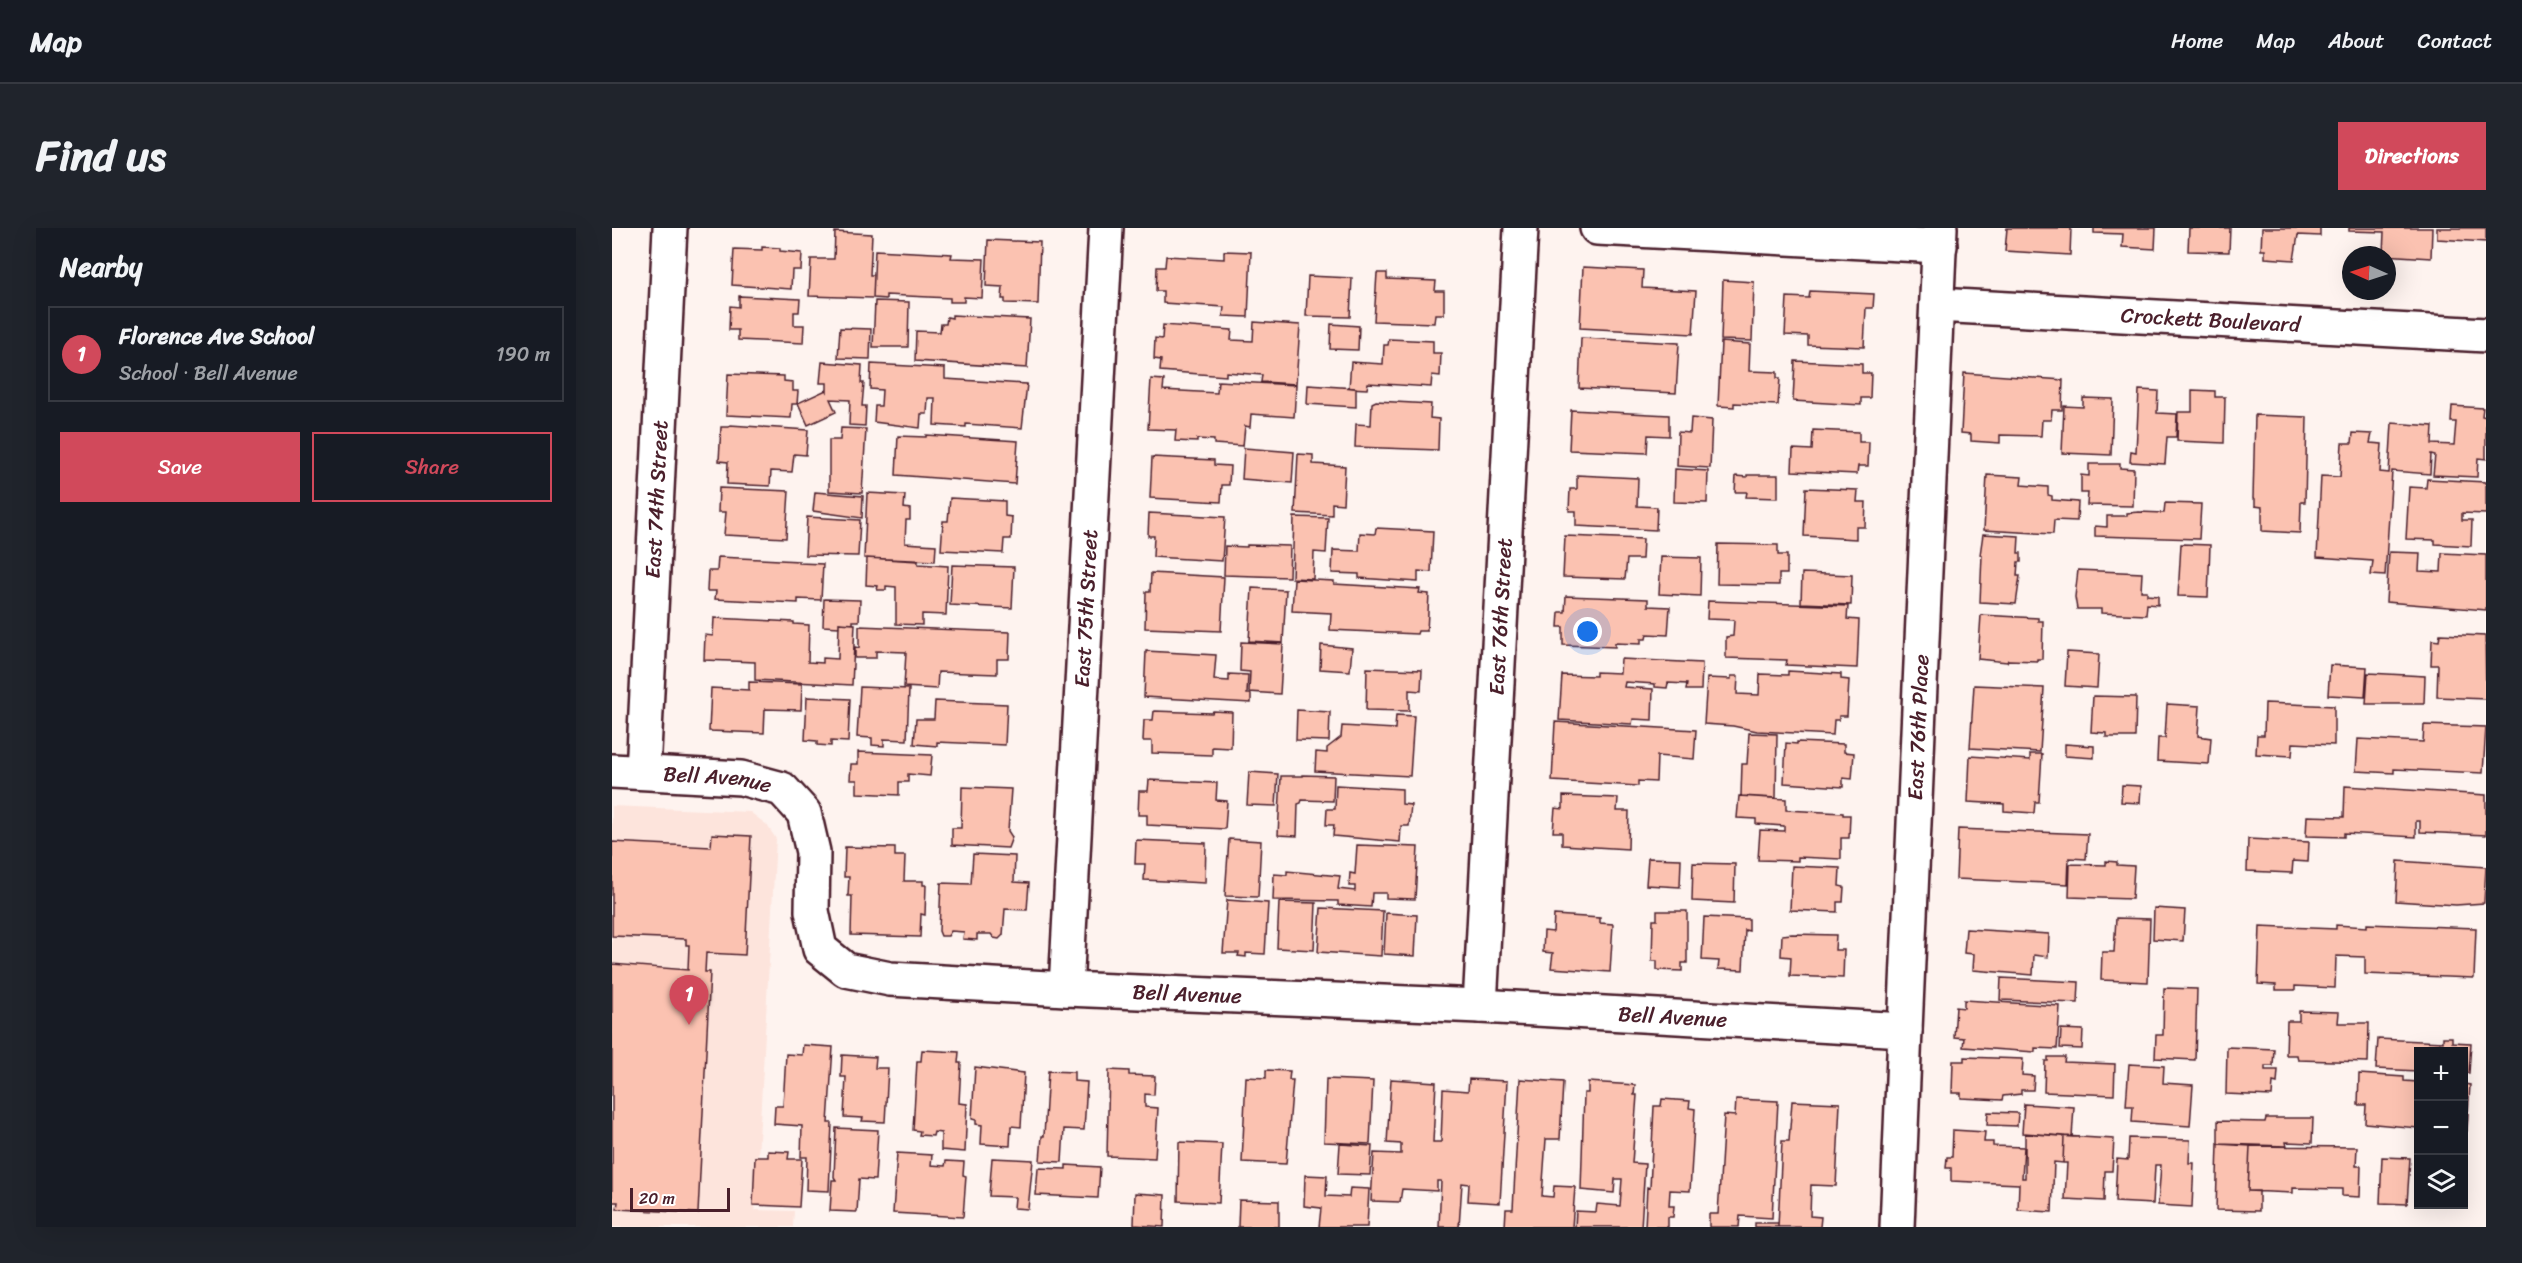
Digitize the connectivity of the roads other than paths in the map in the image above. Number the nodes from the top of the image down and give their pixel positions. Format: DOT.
graph roads {
  1 [pos="670,228"];
  2 [pos="1106,228"];
  3 [pos="1521,228"];
  4 [pos="1597,228"];
  5 [pos="1940,237"];
  6 [pos="1937,305"];
  7 [pos="2486,335"];
  8 [pos="628,771"];
  9 [pos="1066,989"];
  10 [pos="1480,1006"];
  11 [pos="1905,1030"];
  12 [pos="1897,1227"];
  1 -- 8 [label="street, East 74th Street"];
  2 -- 9 [label="street, East 75th Street"];
  3 -- 10 [label="street, East 76th Street"];
  4 -- 5 [label="street"];
  5 -- 6 [label="street, East 76th Place"];
  6 -- 7 [label="street, Crockett Boulevard"];
  6 -- 11 [label="street, East 76th Place"];
  8 -- 9 [label="street, Bell Avenue"];
  9 -- 10 [label="street, Bell Avenue"];
  10 -- 11 [label="street, Bell Avenue"];
  11 -- 12 [label="street, East 76th Place"];
}
